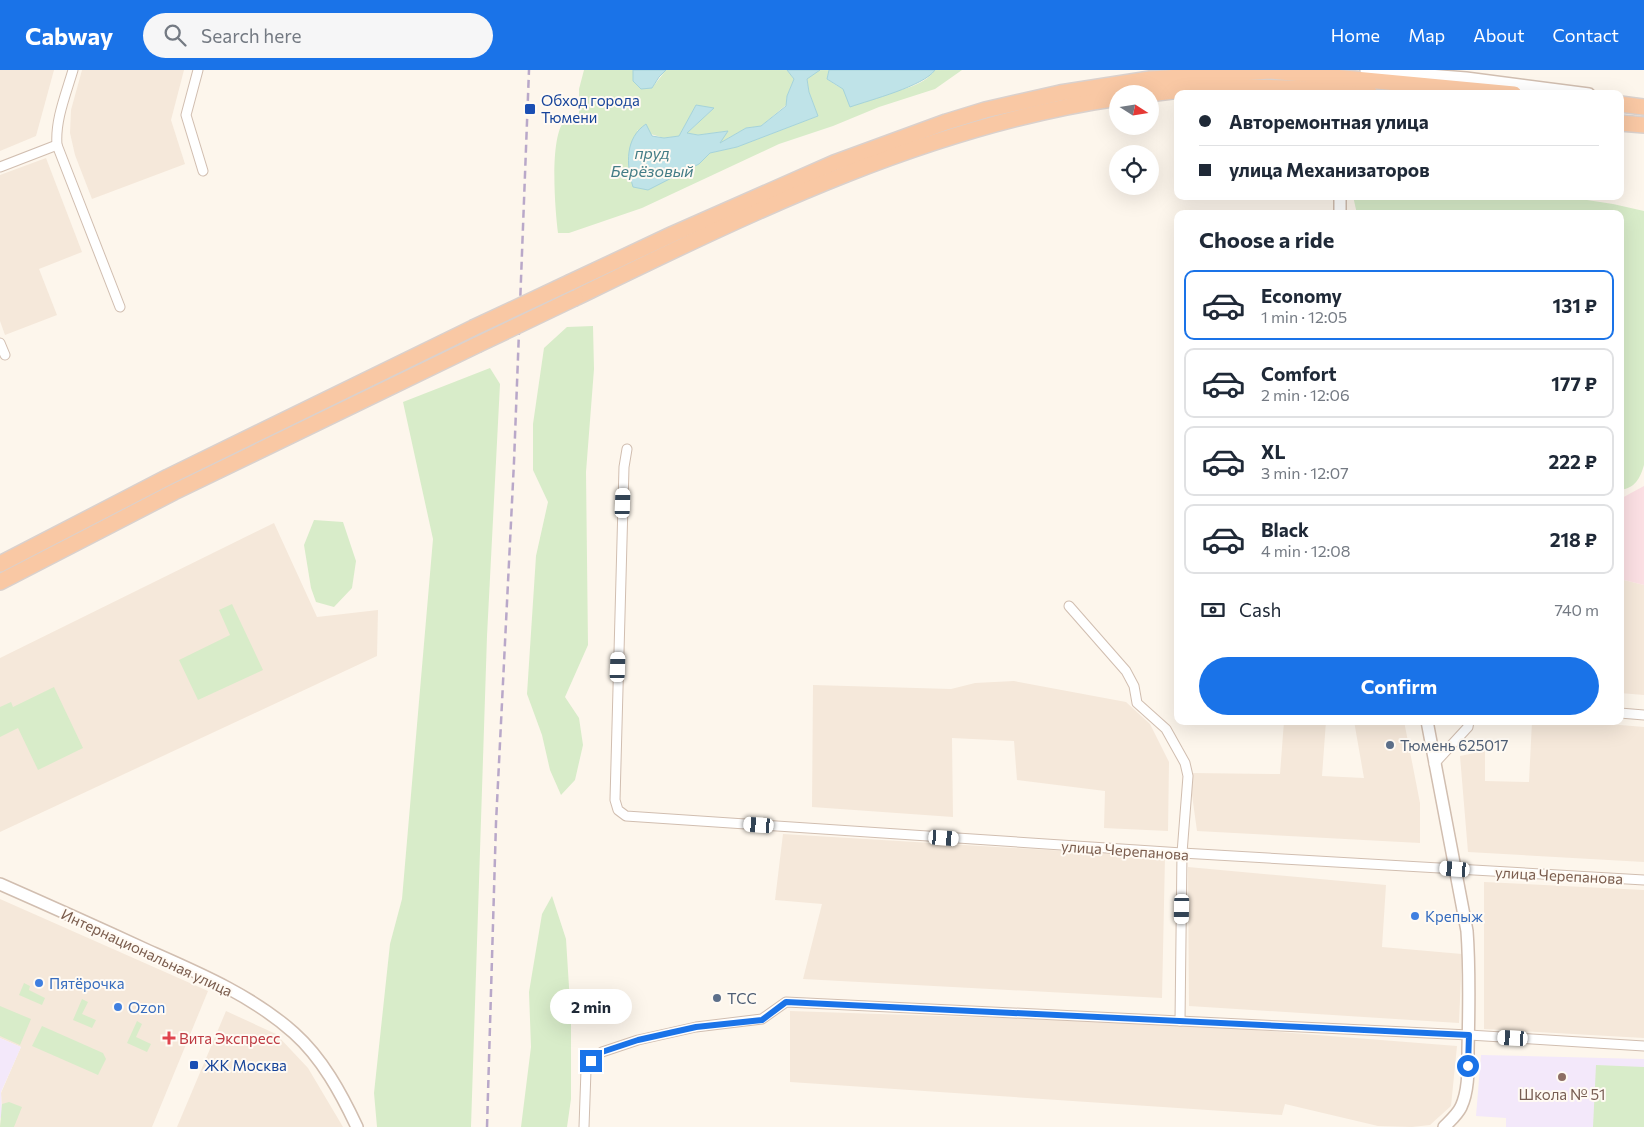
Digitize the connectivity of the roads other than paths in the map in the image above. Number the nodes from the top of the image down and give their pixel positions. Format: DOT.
graph roads {
  1 [pos="73,70"];
  2 [pos="198,70"];
  3 [pos="1208,70"];
  4 [pos="1366,70"];
  5 [pos="1188,75"];
  6 [pos="1217,87"];
  7 [pos="1187,90"];
  8 [pos="1239,90"];
  9 [pos="1318,90"];
  10 [pos="1474,90"];
  11 [pos="1558,90"];
  12 [pos="1174,91"];
  13 [pos="1159,93"];
  14 [pos="1109,100"];
  15 [pos="1624,104"];
  16 [pos="1644,107"];
  17 [pos="1624,123"];
  18 [pos="1644,125"];
  19 [pos="57,145"];
  20 [pos="0,167"];
  21 [pos="203,171"];
  22 [pos="120,307"];
  23 [pos="0,343"];
  24 [pos="5,355"];
  25 [pos="627,448"];
  26 [pos="0,564"];
  27 [pos="0,582"];
  28 [pos="1068,606"];
  29 [pos="1624,713"];
  30 [pos="1644,715"];
  31 [pos="1427,725"];
  32 [pos="1468,725"];
  33 [pos="1434,764"];
  34 [pos="1182,853"];
  35 [pos="1455,869"];
  36 [pos="1644,880"];
  37 [pos="0,884"];
  38 [pos="1180,1021"];
  39 [pos="1469,1035"];
  40 [pos="1644,1046"];
  41 [pos="357,1127"];
  42 [pos="584,1127"];
  43 [pos="1444,1127"];
  1 -- 19 [label="street"];
  2 -- 21 [label="street"];
  3 -- 5 [label="street"];
  4 -- 11 [label="street"];
  5 -- 10 [label="highway"];
  5 -- 26 [label="highway, bridge"];
  6 -- 7 [label="highway"];
  6 -- 8 [label="street"];
  6 -- 9 [label="highway"];
  12 -- 13 [label="highway"];
  14 -- 27 [label="highway, bridge"];
  15 -- 16 [label="highway"];
  17 -- 18 [label="highway"];
  19 -- 20 [label="street"];
  19 -- 22 [label="street"];
  23 -- 24 [label="street"];
  25 -- 34 [label="street, улица Черепанова"];
  28 -- 34 [label="street"];
  29 -- 30 [label="street"];
  31 -- 33 [label="street"];
  32 -- 33 [label="street"];
  33 -- 35 [label="street"];
  34 -- 35 [label="street, улица Черепанова"];
  34 -- 38 [label="street"];
  35 -- 36 [label="street, улица Черепанова"];
  35 -- 39 [label="street"];
  37 -- 41 [label="street, Интернациональная улица"];
  38 -- 39 [label="street"];
  38 -- 42 [label="street"];
  39 -- 40 [label="street"];
  39 -- 43 [label="street"];
}
